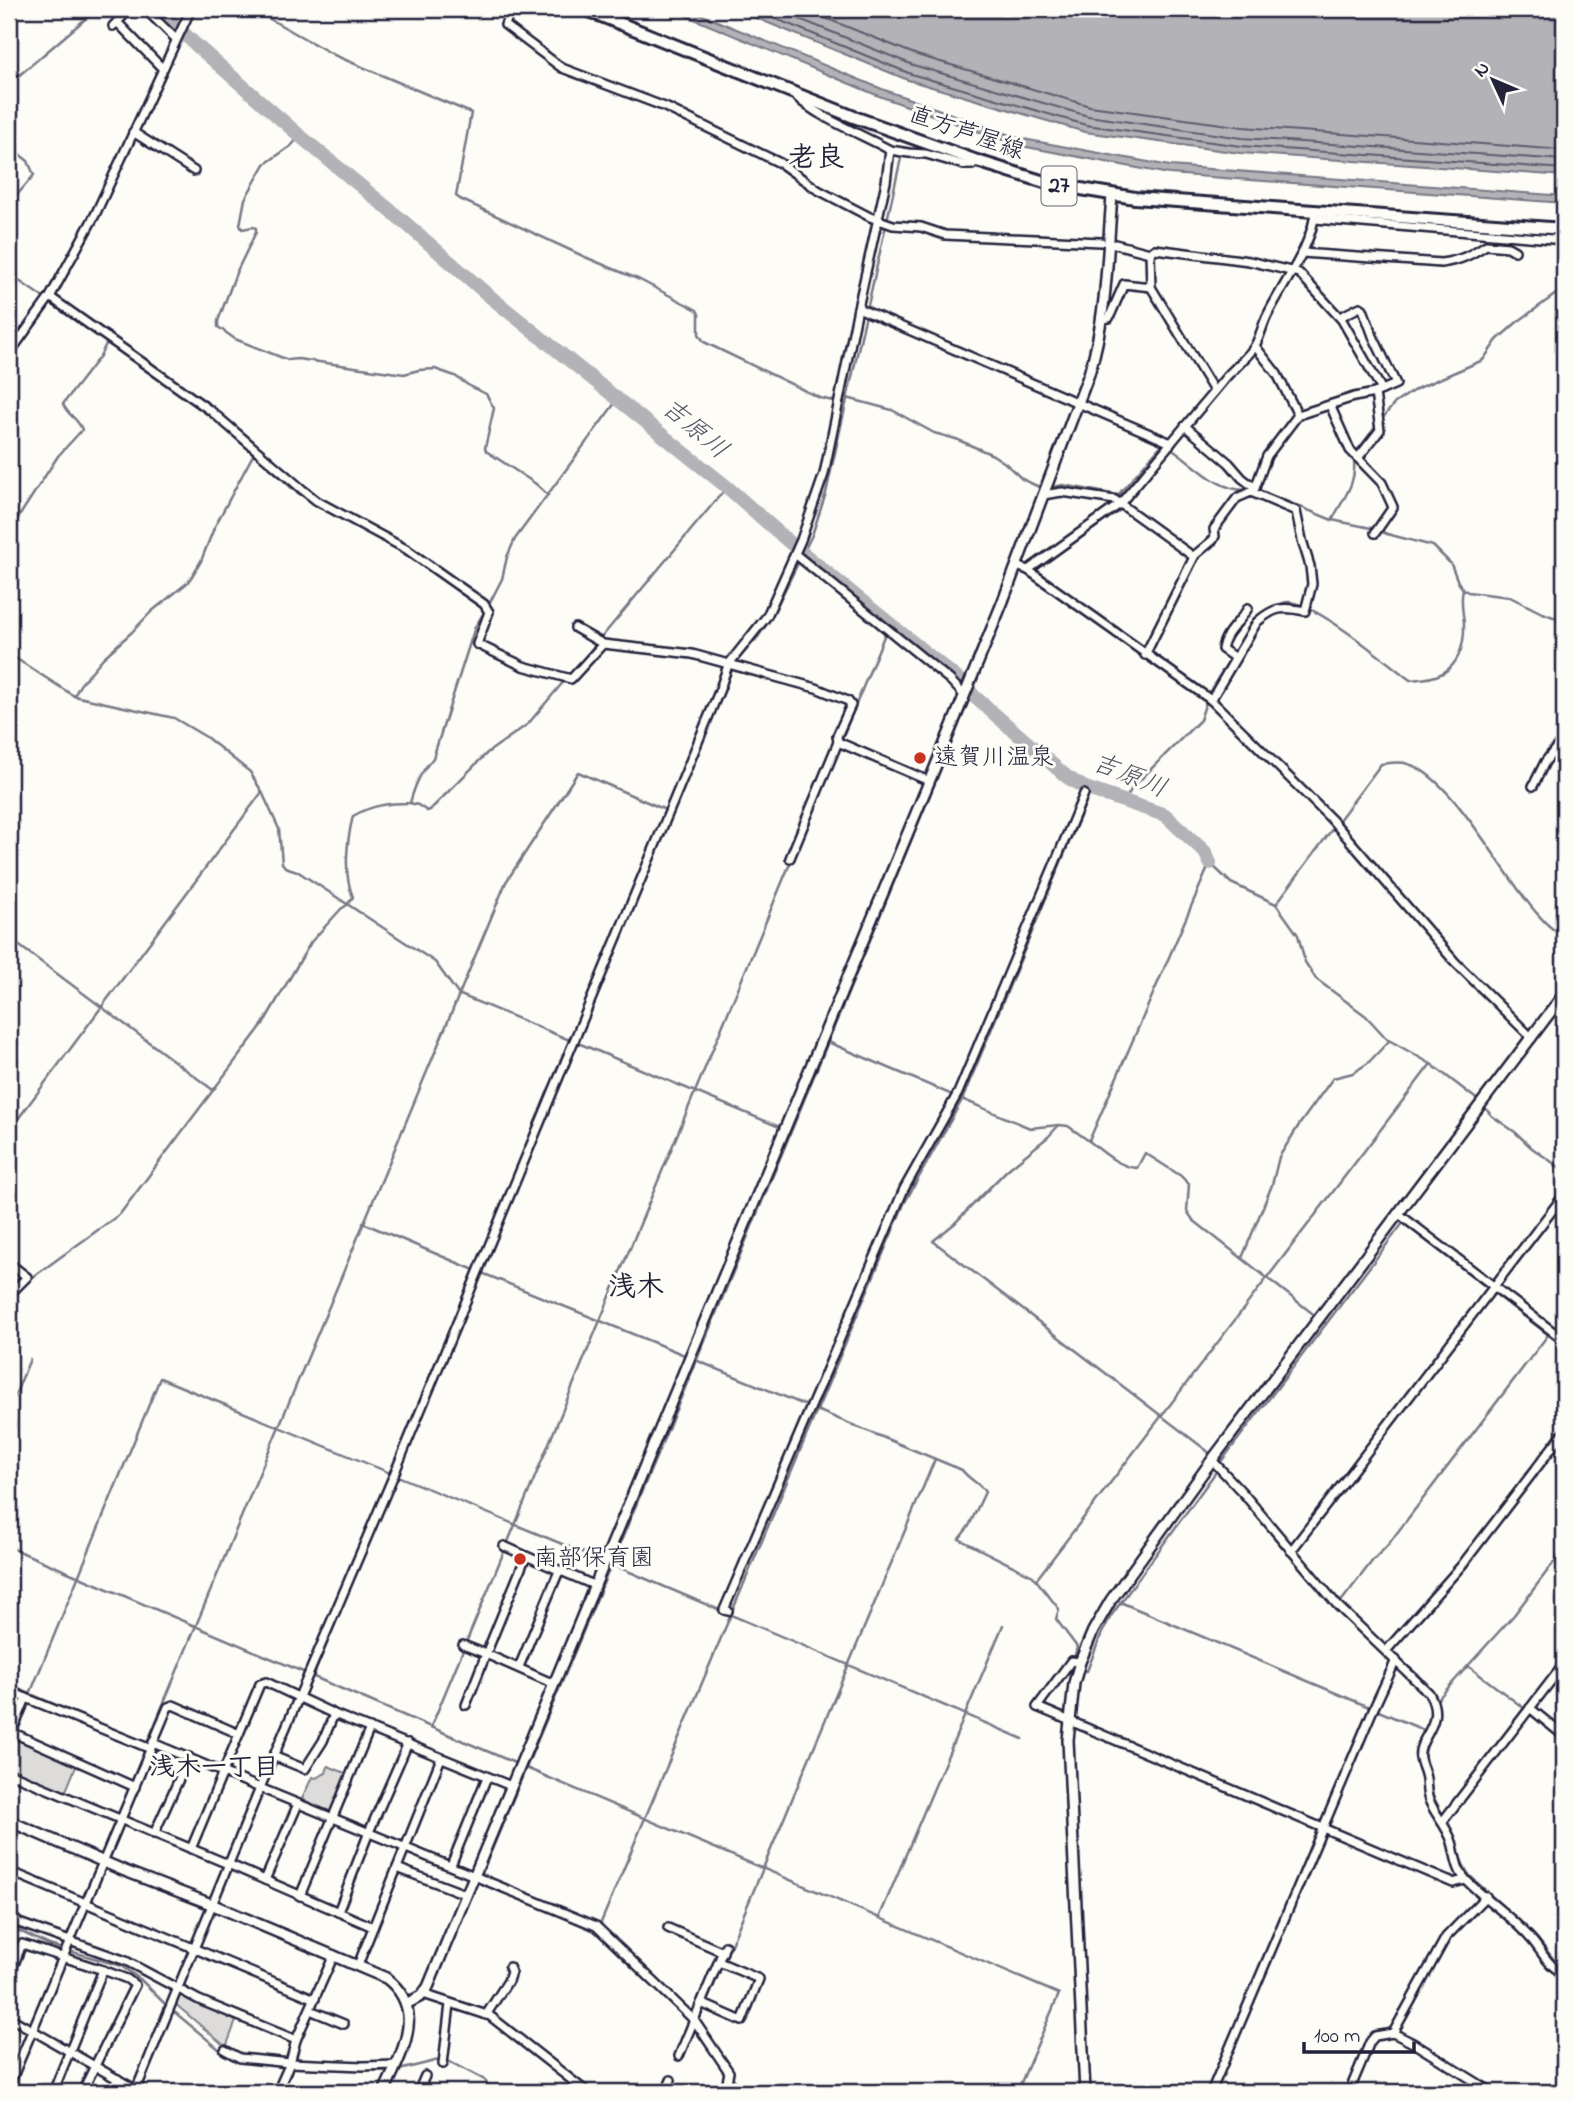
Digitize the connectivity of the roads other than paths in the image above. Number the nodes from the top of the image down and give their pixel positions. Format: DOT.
graph roads {
  1 [pos="130,9"];
  2 [pos="145,9"];
  3 [pos="191,9"];
  4 [pos="511,9"];
  5 [pos="584,9"];
  6 [pos="176,40"];
  7 [pos="163,69"];
  8 [pos="794,94"];
  9 [pos="134,132"];
  10 [pos="890,150"];
  11 [pos="977,161"];
  12 [pos="194,171"];
  13 [pos="1112,196"];
  14 [pos="1315,215"];
  15 [pos="878,221"];
  16 [pos="1564,229"];
  17 [pos="1493,235"];
  18 [pos="1564,240"];
  19 [pos="1101,242"];
  20 [pos="1115,244"];
  21 [pos="1486,245"];
  22 [pos="1515,251"];
  23 [pos="1150,253"];
  24 [pos="1302,253"];
  25 [pos="1292,271"];
  26 [pos="1151,287"];
  27 [pos="50,297"];
  28 [pos="858,308"];
  29 [pos="1340,317"];
  30 [pos="1102,320"];
  31 [pos="1255,345"];
  32 [pos="9,354"];
  33 [pos="1214,391"];
  34 [pos="1378,392"];
  35 [pos="1078,404"];
  36 [pos="1330,405"];
  37 [pos="1298,415"];
  38 [pos="1185,426"];
  39 [pos="1171,443"];
  40 [pos="1358,458"];
  41 [pos="1253,490"];
  42 [pos="1043,495"];
  43 [pos="1120,504"];
  44 [pos="1375,533"];
  45 [pos="794,554"];
  46 [pos="1194,557"];
  47 [pos="1016,566"];
  48 [pos="1028,569"];
  49 [pos="1248,608"];
  50 [pos="575,628"];
  51 [pos="603,644"];
  52 [pos="1145,655"];
  53 [pos="1235,658"];
  54 [pos="728,665"];
  55 [pos="964,695"];
  56 [pos="1211,700"];
  57 [pos="1564,738"];
  58 [pos="838,742"];
  59 [pos="929,781"];
  60 [pos="1533,786"];
  61 [pos="1084,794"];
  62 [pos="790,858"];
  63 [pos="1564,994"];
  64 [pos="1532,1038"];
  65 [pos="1564,1195"];
  66 [pos="1399,1214"];
  67 [pos="9,1263"];
  68 [pos="1493,1286"];
  69 [pos="9,1295"];
  70 [pos="1564,1340"];
  71 [pos="1564,1432"];
  72 [pos="1212,1460"];
  73 [pos="503,1546"];
  74 [pos="1292,1551"];
  75 [pos="526,1556"];
  76 [pos="559,1570"];
  77 [pos="596,1586"];
  78 [pos="728,1611"];
  79 [pos="463,1644"];
  80 [pos="1386,1651"];
  81 [pos="486,1654"];
  82 [pos="1396,1660"];
  83 [pos="1080,1662"];
  84 [pos="1564,1664"];
  85 [pos="519,1667"];
  86 [pos="554,1684"];
  87 [pos="9,1691"];
  88 [pos="26,1698"];
  89 [pos="298,1698"];
  90 [pos="466,1704"];
  91 [pos="1530,1708"];
  92 [pos="334,1714"];
  93 [pos="1069,1721"];
  94 [pos="370,1728"];
  95 [pos="10,1734"];
  96 [pos="239,1734"];
  97 [pos="1564,1735"];
  98 [pos="408,1743"];
  99 [pos="152,1746"];
  100 [pos="273,1756"];
  101 [pos="189,1757"];
  102 [pos="441,1758"];
  103 [pos="224,1772"];
  104 [pos="9,1773"];
  105 [pos="487,1777"];
  106 [pos="511,1786"];
  107 [pos="135,1787"];
  108 [pos="260,1788"];
  109 [pos="298,1804"];
  110 [pos="333,1818"];
  111 [pos="120,1820"];
  112 [pos="9,1821"];
  113 [pos="1443,1821"];
  114 [pos="1322,1828"];
  115 [pos="369,1832"];
  116 [pos="154,1833"];
  117 [pos="405,1847"];
  118 [pos="191,1849"];
  119 [pos="103,1862"];
  120 [pos="228,1864"];
  121 [pos="451,1865"];
  122 [pos="397,1868"];
  123 [pos="9,1871"];
  124 [pos="473,1874"];
  125 [pos="265,1880"];
  126 [pos="1465,1880"];
  127 [pos="465,1894"];
  128 [pos="300,1896"];
  129 [pos="1486,1896"];
  130 [pos="86,1903"];
  131 [pos="211,1904"];
  132 [pos="338,1912"];
  133 [pos="9,1914"];
  134 [pos="373,1927"];
  135 [pos="668,1928"];
  136 [pos="69,1942"];
  137 [pos="194,1948"];
  138 [pos="334,1955"];
  139 [pos="64,1957"];
  140 [pos="719,1962"];
  141 [pos="358,1965"];
  142 [pos="509,1968"];
  143 [pos="103,1970"];
  144 [pos="1564,1973"];
  145 [pos="9,1977"];
  146 [pos="177,1989"];
  147 [pos="423,1994"];
  148 [pos="315,1999"];
  149 [pos="701,2003"];
  150 [pos="406,2004"];
  151 [pos="450,2004"];
  152 [pos="310,2010"];
  153 [pos="486,2015"];
  154 [pos="9,2017"];
  155 [pos="694,2020"];
  156 [pos="344,2024"];
  157 [pos="33,2031"];
  158 [pos="1393,2033"];
  159 [pos="296,2040"];
  160 [pos="225,2050"];
  161 [pos="69,2052"];
  162 [pos="679,2056"];
  163 [pos="290,2063"];
  164 [pos="443,2064"];
  165 [pos="95,2066"];
  166 [pos="394,2070"];
  167 [pos="425,2076"];
  168 [pos="118,2079"];
  169 [pos="671,2080"];
  170 [pos="9,2086"];
  171 [pos="138,2091"];
  172 [pos="583,2091"];
  173 [pos="53,2092"];
  174 [pos="82,2092"];
  175 [pos="110,2092"];
  176 [pos="277,2092"];
  177 [pos="385,2092"];
  178 [pos="418,2092"];
  179 [pos="666,2092"];
  180 [pos="725,2092"];
  181 [pos="1085,2092"];
  182 [pos="1211,2092"];
  183 [pos="1349,2092"];
  184 [pos="1492,2092"];
  1 -- 7 [label="street"];
  2 -- 6 [label="street"];
  3 -- 6 [label="street"];
  4 -- 15 [label="street"];
  5 -- 8 [label="main road, 直方芦屋線 / 27"];
  6 -- 7 [label="street"];
  7 -- 9 [label="street"];
  8 -- 10 [label="street"];
  8 -- 11 [label="main road, 直方芦屋線 / 27"];
  9 -- 12 [label="street"];
  9 -- 27 [label="street"];
  10 -- 11 [label="street"];
  10 -- 15 [label="street"];
  11 -- 13 [label="main road, 直方芦屋線 / 27"];
  13 -- 14 [label="main road, 直方芦屋線 / 27"];
  13 -- 30 [label="street"];
  14 -- 16 [label="main road, 直方芦屋線 / 27"];
  14 -- 17 [label="street"];
  14 -- 24 [label="street"];
  15 -- 19 [label="street"];
  15 -- 28 [label="street"];
  17 -- 18 [label="street"];
  17 -- 21 [label="street"];
  20 -- 23 [label="street"];
  21 -- 22 [label="street"];
  21 -- 24 [label="street"];
  23 -- 25 [label="street"];
  23 -- 26 [label="street"];
  24 -- 25 [label="street"];
  25 -- 29 [label="street"];
  25 -- 31 [label="street"];
  26 -- 30 [label="street"];
  26 -- 33 [label="street"];
  27 -- 32 [label="street"];
  27 -- 51 [label="street"];
  28 -- 35 [label="street"];
  28 -- 45 [label="street"];
  29 -- 34 [label="street"];
  29 -- 34 [label="street"];
  30 -- 35 [label="street"];
  31 -- 33 [label="street"];
  31 -- 37 [label="street"];
  33 -- 38 [label="street"];
  34 -- 36 [label="street"];
  34 -- 40 [label="street"];
  35 -- 39 [label="street"];
  35 -- 42 [label="street"];
  36 -- 37 [label="street"];
  36 -- 40 [label="street"];
  37 -- 41 [label="street"];
  38 -- 39 [label="street"];
  38 -- 41 [label="street"];
  39 -- 43 [label="street"];
  40 -- 44 [label="street"];
  41 -- 46 [label="street"];
  41 -- 53 [label="street"];
  42 -- 43 [label="street"];
  42 -- 47 [label="street"];
  43 -- 46 [label="street"];
  43 -- 48 [label="street"];
  45 -- 54 [label="street"];
  45 -- 55 [label="street"];
  46 -- 52 [label="street"];
  47 -- 48 [label="street"];
  47 -- 55 [label="street"];
  48 -- 52 [label="street"];
  49 -- 53 [label="street"];
  50 -- 51 [label="street"];
  51 -- 54 [label="street"];
  52 -- 56 [label="street"];
  53 -- 56 [label="street"];
  54 -- 58 [label="street"];
  54 -- 89 [label="street"];
  55 -- 59 [label="street"];
  56 -- 64 [label="street"];
  57 -- 60 [label="street"];
  58 -- 59 [label="street"];
  58 -- 62 [label="street"];
  59 -- 77 [label="street"];
  61 -- 78 [label="street"];
  63 -- 64 [label="street"];
  64 -- 66 [label="street"];
  65 -- 68 [label="street"];
  66 -- 68 [label="street"];
  66 -- 72 [label="street"];
  67 -- 69 [label="street"];
  68 -- 70 [label="street"];
  68 -- 74 [label="street"];
  71 -- 80 [label="street"];
  72 -- 74 [label="street"];
  72 -- 83 [label="street"];
  73 -- 75 [label="street"];
  74 -- 80 [label="street"];
  75 -- 76 [label="street"];
  75 -- 81 [label="street"];
  76 -- 77 [label="street"];
  76 -- 85 [label="street"];
  77 -- 86 [label="street"];
  79 -- 81 [label="street"];
  80 -- 82 [label="street"];
  81 -- 85 [label="street"];
  81 -- 90 [label="street"];
  82 -- 113 [label="street"];
  82 -- 114 [label="street"];
  83 -- 93 [label="street"];
  83 -- 93 [label="street"];
  84 -- 91 [label="street"];
  85 -- 86 [label="street"];
  86 -- 106 [label="street"];
  87 -- 88 [label="street"];
  88 -- 95 [label="street"];
  88 -- 99 [label="street"];
  89 -- 92 [label="street"];
  89 -- 96 [label="street"];
  89 -- 100 [label="street"];
  91 -- 97 [label="street"];
  91 -- 113 [label="street"];
  92 -- 94 [label="street"];
  92 -- 100 [label="street"];
  93 -- 114 [label="street"];
  93 -- 181 [label="street"];
  94 -- 98 [label="street"];
  94 -- 110 [label="street"];
  95 -- 107 [label="street"];
  96 -- 99 [label="street"];
  96 -- 103 [label="street"];
  98 -- 102 [label="street"];
  98 -- 115 [label="street"];
  99 -- 101 [label="street"];
  99 -- 107 [label="street"];
  100 -- 108 [label="street"];
  101 -- 103 [label="street"];
  101 -- 116 [label="street"];
  102 -- 105 [label="street"];
  102 -- 117 [label="street"];
  103 -- 108 [label="street"];
  103 -- 118 [label="street"];
  104 -- 111 [label="street"];
  105 -- 106 [label="street"];
  105 -- 121 [label="street"];
  106 -- 124 [label="street"];
  107 -- 111 [label="street"];
  108 -- 109 [label="street"];
  108 -- 120 [label="street"];
  109 -- 110 [label="street"];
  109 -- 125 [label="street"];
  110 -- 115 [label="street"];
  110 -- 128 [label="street"];
  111 -- 116 [label="street"];
  111 -- 119 [label="street"];
  112 -- 119 [label="street"];
  113 -- 126 [label="street"];
  114 -- 126 [label="street"];
  114 -- 182 [label="street"];
  115 -- 117 [label="street"];
  115 -- 132 [label="street"];
  116 -- 118 [label="street"];
  117 -- 121 [label="street"];
  117 -- 122 [label="street"];
  118 -- 120 [label="street"];
  119 -- 130 [label="street"];
  119 -- 131 [label="street"];
  120 -- 125 [label="street"];
  120 -- 131 [label="street"];
  121 -- 124 [label="street"];
  122 -- 127 [label="street"];
  122 -- 134 [label="street"];
  123 -- 130 [label="street"];
  124 -- 127 [label="street"];
  124 -- 155 [label="street"];
  125 -- 128 [label="street"];
  126 -- 129 [label="street"];
  127 -- 147 [label="street"];
  128 -- 132 [label="street"];
  129 -- 144 [label="street"];
  129 -- 158 [label="street"];
  130 -- 136 [label="street"];
  130 -- 137 [label="street"];
  131 -- 137 [label="street"];
  131 -- 138 [label="street"];
  132 -- 134 [label="street"];
  133 -- 136 [label="street"];
  134 -- 141 [label="street"];
  135 -- 140 [label="street"];
  136 -- 139 [label="street"];
  136 -- 146 [label="street"];
  137 -- 146 [label="street"];
  137 -- 148 [label="street"];
  138 -- 141 [label="street"];
  138 -- 148 [label="street"];
  139 -- 143 [label="street"];
  139 -- 145 [label="street"];
  139 -- 157 [label="street"];
  140 -- 149 [label="street"];
  140 -- 149 [label="street"];
  141 -- 150 [label="street"];
  142 -- 153 [label="street"];
  143 -- 161 [label="street"];
  143 -- 165 [label="street"];
  146 -- 159 [label="street"];
  146 -- 171 [label="street"];
  147 -- 150 [label="street"];
  147 -- 151 [label="street"];
  148 -- 152 [label="street"];
  149 -- 155 [label="street"];
  150 -- 166 [label="street"];
  151 -- 153 [label="street"];
  151 -- 164 [label="street"];
  152 -- 156 [label="street"];
  152 -- 159 [label="street"];
  153 -- 172 [label="street"];
  154 -- 157 [label="street"];
  155 -- 162 [label="street"];
  155 -- 180 [label="street"];
  157 -- 161 [label="street"];
  157 -- 170 [label="street"];
  158 -- 183 [label="street"];
  158 -- 184 [label="street"];
  159 -- 163 [label="street"];
  160 -- 163 [label="street"];
  161 -- 165 [label="street"];
  161 -- 173 [label="street"];
  163 -- 166 [label="street"];
  163 -- 176 [label="street"];
  165 -- 168 [label="street"];
  165 -- 174 [label="street"];
  166 -- 177 [label="street"];
  167 -- 178 [label="street"];
  168 -- 171 [label="street"];
  168 -- 175 [label="street"];
  169 -- 179 [label="street"];
}
